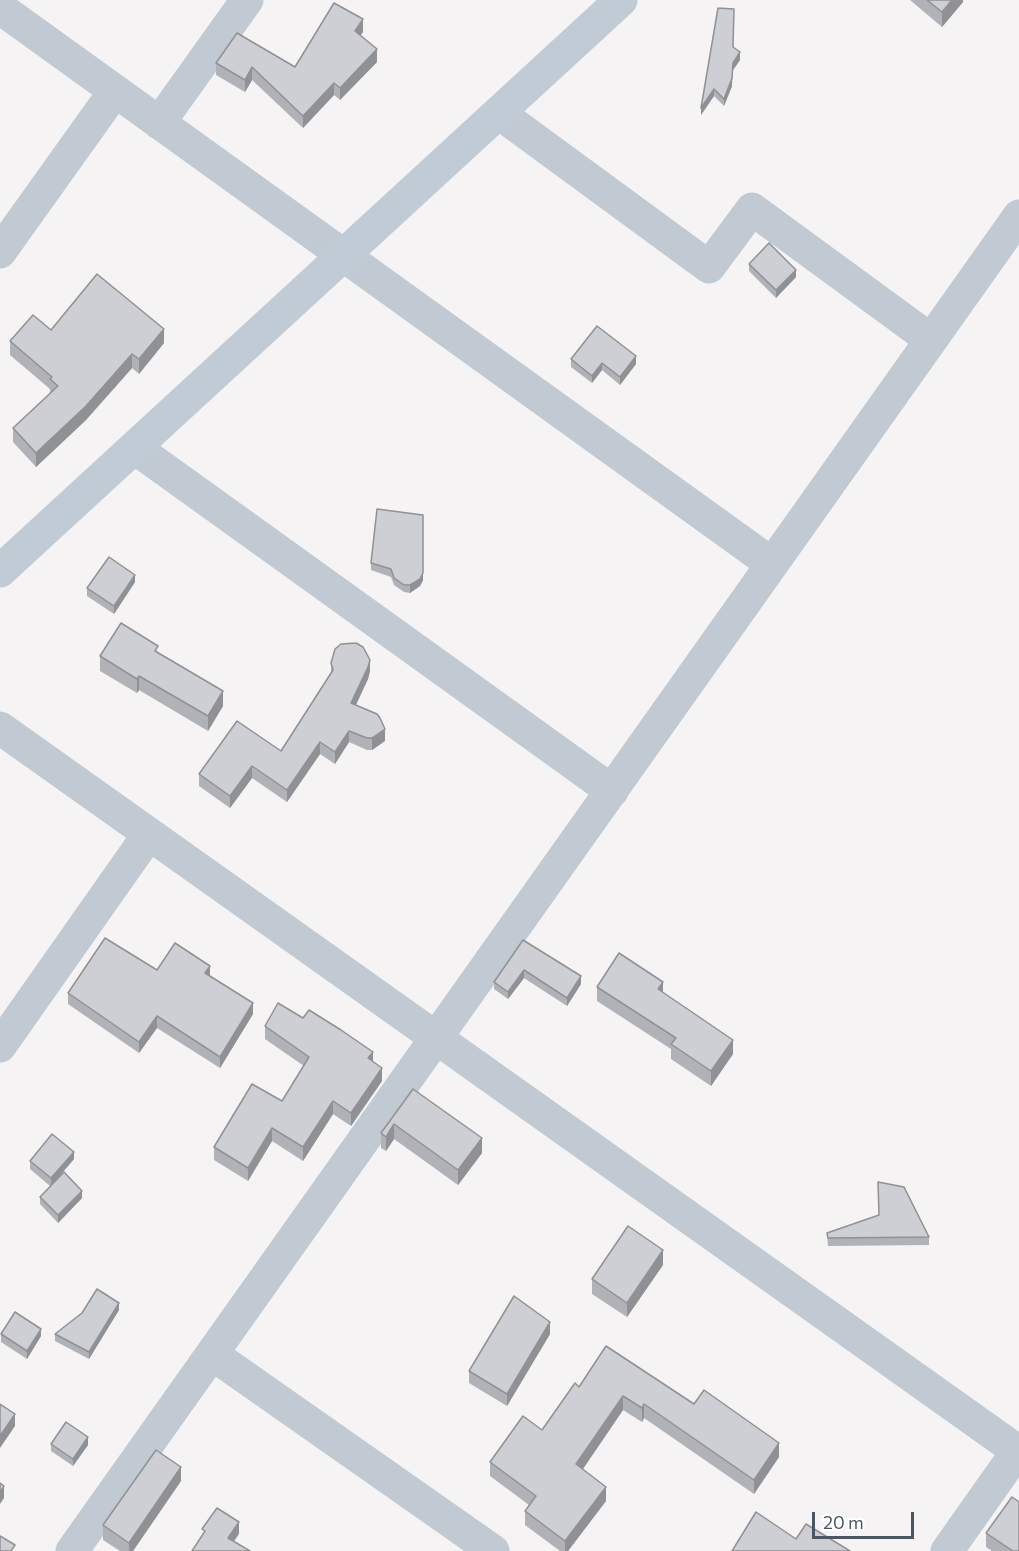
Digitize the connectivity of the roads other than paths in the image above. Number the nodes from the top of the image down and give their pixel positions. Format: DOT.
graph roads {
  1 [pos="247,0"];
  2 [pos="621,0"];
  3 [pos="0,8"];
  4 [pos="115,91"];
  5 [pos="499,113"];
  6 [pos="159,123"];
  7 [pos="1019,216"];
  8 [pos="0,252"];
  9 [pos="345,256"];
  10 [pos="931,340"];
  11 [pos="135,448"];
  12 [pos="772,564"];
  13 [pos="0,571"];
  14 [pos="0,728"];
  15 [pos="612,790"];
  16 [pos="149,834"];
  17 [pos="436,1038"];
  18 [pos="0,1046"];
  19 [pos="212,1354"];
  20 [pos="1018,1451"];
  21 [pos="72,1551"];
  22 [pos="493,1551"];
  23 [pos="947,1551"];
  1 -- 6 [label="street"];
  2 -- 5 [label="main road"];
  3 -- 4 [label="street"];
  4 -- 6 [label="street"];
  4 -- 8 [label="street"];
  5 -- 9 [label="main road"];
  5 -- 10 [label="street"];
  6 -- 9 [label="street"];
  7 -- 10 [label="street"];
  9 -- 11 [label="main road"];
  9 -- 12 [label="street"];
  10 -- 12 [label="street"];
  11 -- 13 [label="main road"];
  11 -- 15 [label="street"];
  12 -- 15 [label="street"];
  14 -- 16 [label="street"];
  15 -- 17 [label="street"];
  16 -- 17 [label="street"];
  16 -- 18 [label="street"];
  17 -- 19 [label="street"];
  17 -- 20 [label="street"];
  19 -- 21 [label="street"];
  19 -- 22 [label="street"];
  20 -- 23 [label="street"];
}
